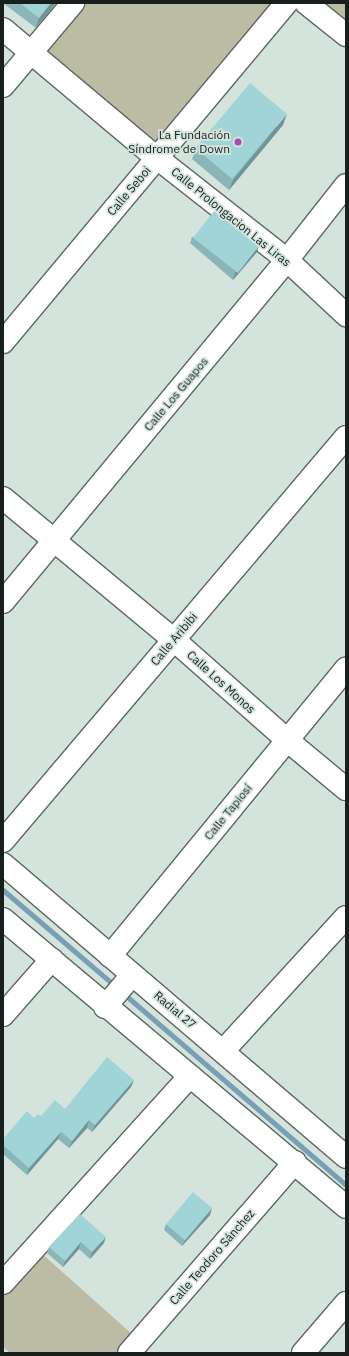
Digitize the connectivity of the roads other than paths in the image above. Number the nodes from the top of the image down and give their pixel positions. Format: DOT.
graph roads {
  1 [pos="73,3"];
  2 [pos="286,3"];
  3 [pos="306,3"];
  4 [pos="3,29"];
  5 [pos="346,35"];
  6 [pos="32,53"];
  7 [pos="3,86"];
  8 [pos="157,158"];
  9 [pos="346,185"];
  10 [pos="287,260"];
  11 [pos="346,315"];
  12 [pos="3,342"];
  13 [pos="346,438"];
  14 [pos="3,498"];
  15 [pos="54,540"];
  16 [pos="3,602"];
  17 [pos="173,639"];
  18 [pos="346,669"];
  19 [pos="286,740"];
  20 [pos="346,789"];
  21 [pos="3,841"];
  22 [pos="3,864"];
  23 [pos="346,917"];
  24 [pos="3,919"];
  25 [pos="110,956"];
  26 [pos="52,959"];
  27 [pos="129,978"];
  28 [pos="109,1002"];
  29 [pos="3,1015"];
  30 [pos="224,1050"];
  31 [pos="190,1076"];
  32 [pos="346,1157"];
  33 [pos="295,1162"];
  34 [pos="346,1207"];
  35 [pos="3,1283"];
  36 [pos="346,1303"];
  37 [pos="129,1353"];
  38 [pos="303,1353"];
  1 -- 6 [label="street"];
  2 -- 8 [label="street, Calle Seboi"];
  3 -- 5 [label="street"];
  4 -- 6 [label="street, Calle Prolongacion Las Liras"];
  6 -- 7 [label="street"];
  6 -- 8 [label="street, Calle Prolongacion Las Liras"];
  8 -- 10 [label="street, Calle Prolongacion Las Liras"];
  8 -- 12 [label="street, Calle Seboi"];
  9 -- 10 [label="street, Calle Los Guapos"];
  10 -- 11 [label="street, Calle Prolongacion Las Liras"];
  10 -- 15 [label="street, Calle Los Guapos"];
  13 -- 17 [label="street, Calle Aribibi"];
  14 -- 15 [label="street, Calle Los Monos"];
  15 -- 16 [label="street, Calle Los Guapos"];
  15 -- 17 [label="street, Calle Los Monos"];
  17 -- 19 [label="street, Calle Los Monos"];
  17 -- 21 [label="street, Calle Aribibi"];
  18 -- 19 [label="street, Calle Tapiosí"];
  19 -- 20 [label="street, Calle Los Monos"];
  19 -- 25 [label="street, Calle Tapiosí"];
  22 -- 25 [label="street, Radial 27"];
  23 -- 30 [label="street"];
  24 -- 26 [label="street"];
  25 -- 27 [label="street, Radial 27"];
  26 -- 28 [label="street"];
  26 -- 29 [label="street"];
  27 -- 28 [label="street"];
  27 -- 30 [label="street, Radial 27"];
  28 -- 31 [label="street"];
  30 -- 32 [label="street, Radial 27"];
  31 -- 33 [label="street"];
  31 -- 35 [label="street"];
  33 -- 34 [label="street"];
  33 -- 37 [label="street, Calle Teodoro Sánchez"];
  36 -- 38 [label="street"];
}
